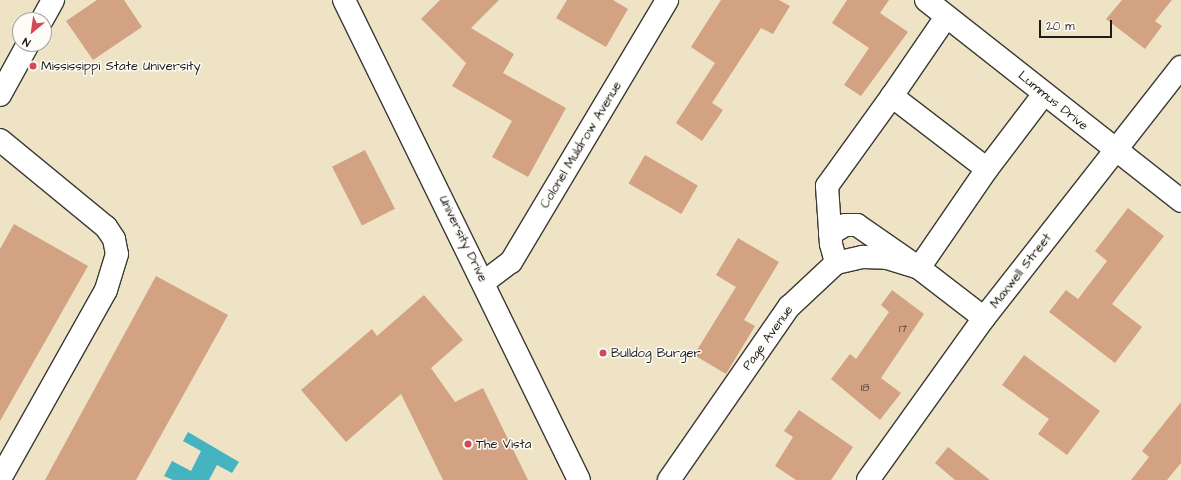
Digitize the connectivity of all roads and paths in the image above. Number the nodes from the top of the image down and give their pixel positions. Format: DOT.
graph roads {
  1 [pos="53,0"];
  2 [pos="344,0"];
  3 [pos="668,0"];
  4 [pos="926,0"];
  5 [pos="46,12"];
  6 [pos="946,16"];
  7 [pos="24,52"];
  8 [pos="1181,67"];
  9 [pos="0,94"];
  10 [pos="1044,94"];
  11 [pos="892,96"];
  12 [pos="0,140"];
  13 [pos="1116,151"];
  14 [pos="987,169"];
  15 [pos="1181,201"];
  16 [pos="830,234"];
  17 [pos="836,263"];
  18 [pos="919,268"];
  19 [pos="484,282"];
  20 [pos="984,318"];
  21 [pos="0,479"];
  22 [pos="579,480"];
  23 [pos="669,480"];
  24 [pos="868,480"];
  1 -- 5 [label="street"];
  2 -- 19 [label="street, University Drive"];
  3 -- 19 [label="street, Colonel Muldrow Avenue"];
  4 -- 6 [label="street, Lummus Drive"];
  6 -- 10 [label="street, Lummus Drive"];
  6 -- 11 [label="street"];
  7 -- 9 [label="street"];
  8 -- 13 [label="street, Maxwell Street"];
  10 -- 13 [label="street, Lummus Drive"];
  10 -- 14 [label="street"];
  11 -- 14 [label="street"];
  11 -- 16 [label="street"];
  12 -- 21 [label="street"];
  13 -- 15 [label="street, Lummus Drive"];
  13 -- 20 [label="street, Maxwell Street"];
  14 -- 18 [label="street"];
  16 -- 17 [label="street"];
  16 -- 18 [label="street"];
  17 -- 18 [label="street"];
  17 -- 23 [label="street, Page Avenue"];
  18 -- 20 [label="street"];
  19 -- 22 [label="street, University Drive"];
  20 -- 24 [label="street, Maxwell Street"];
}
